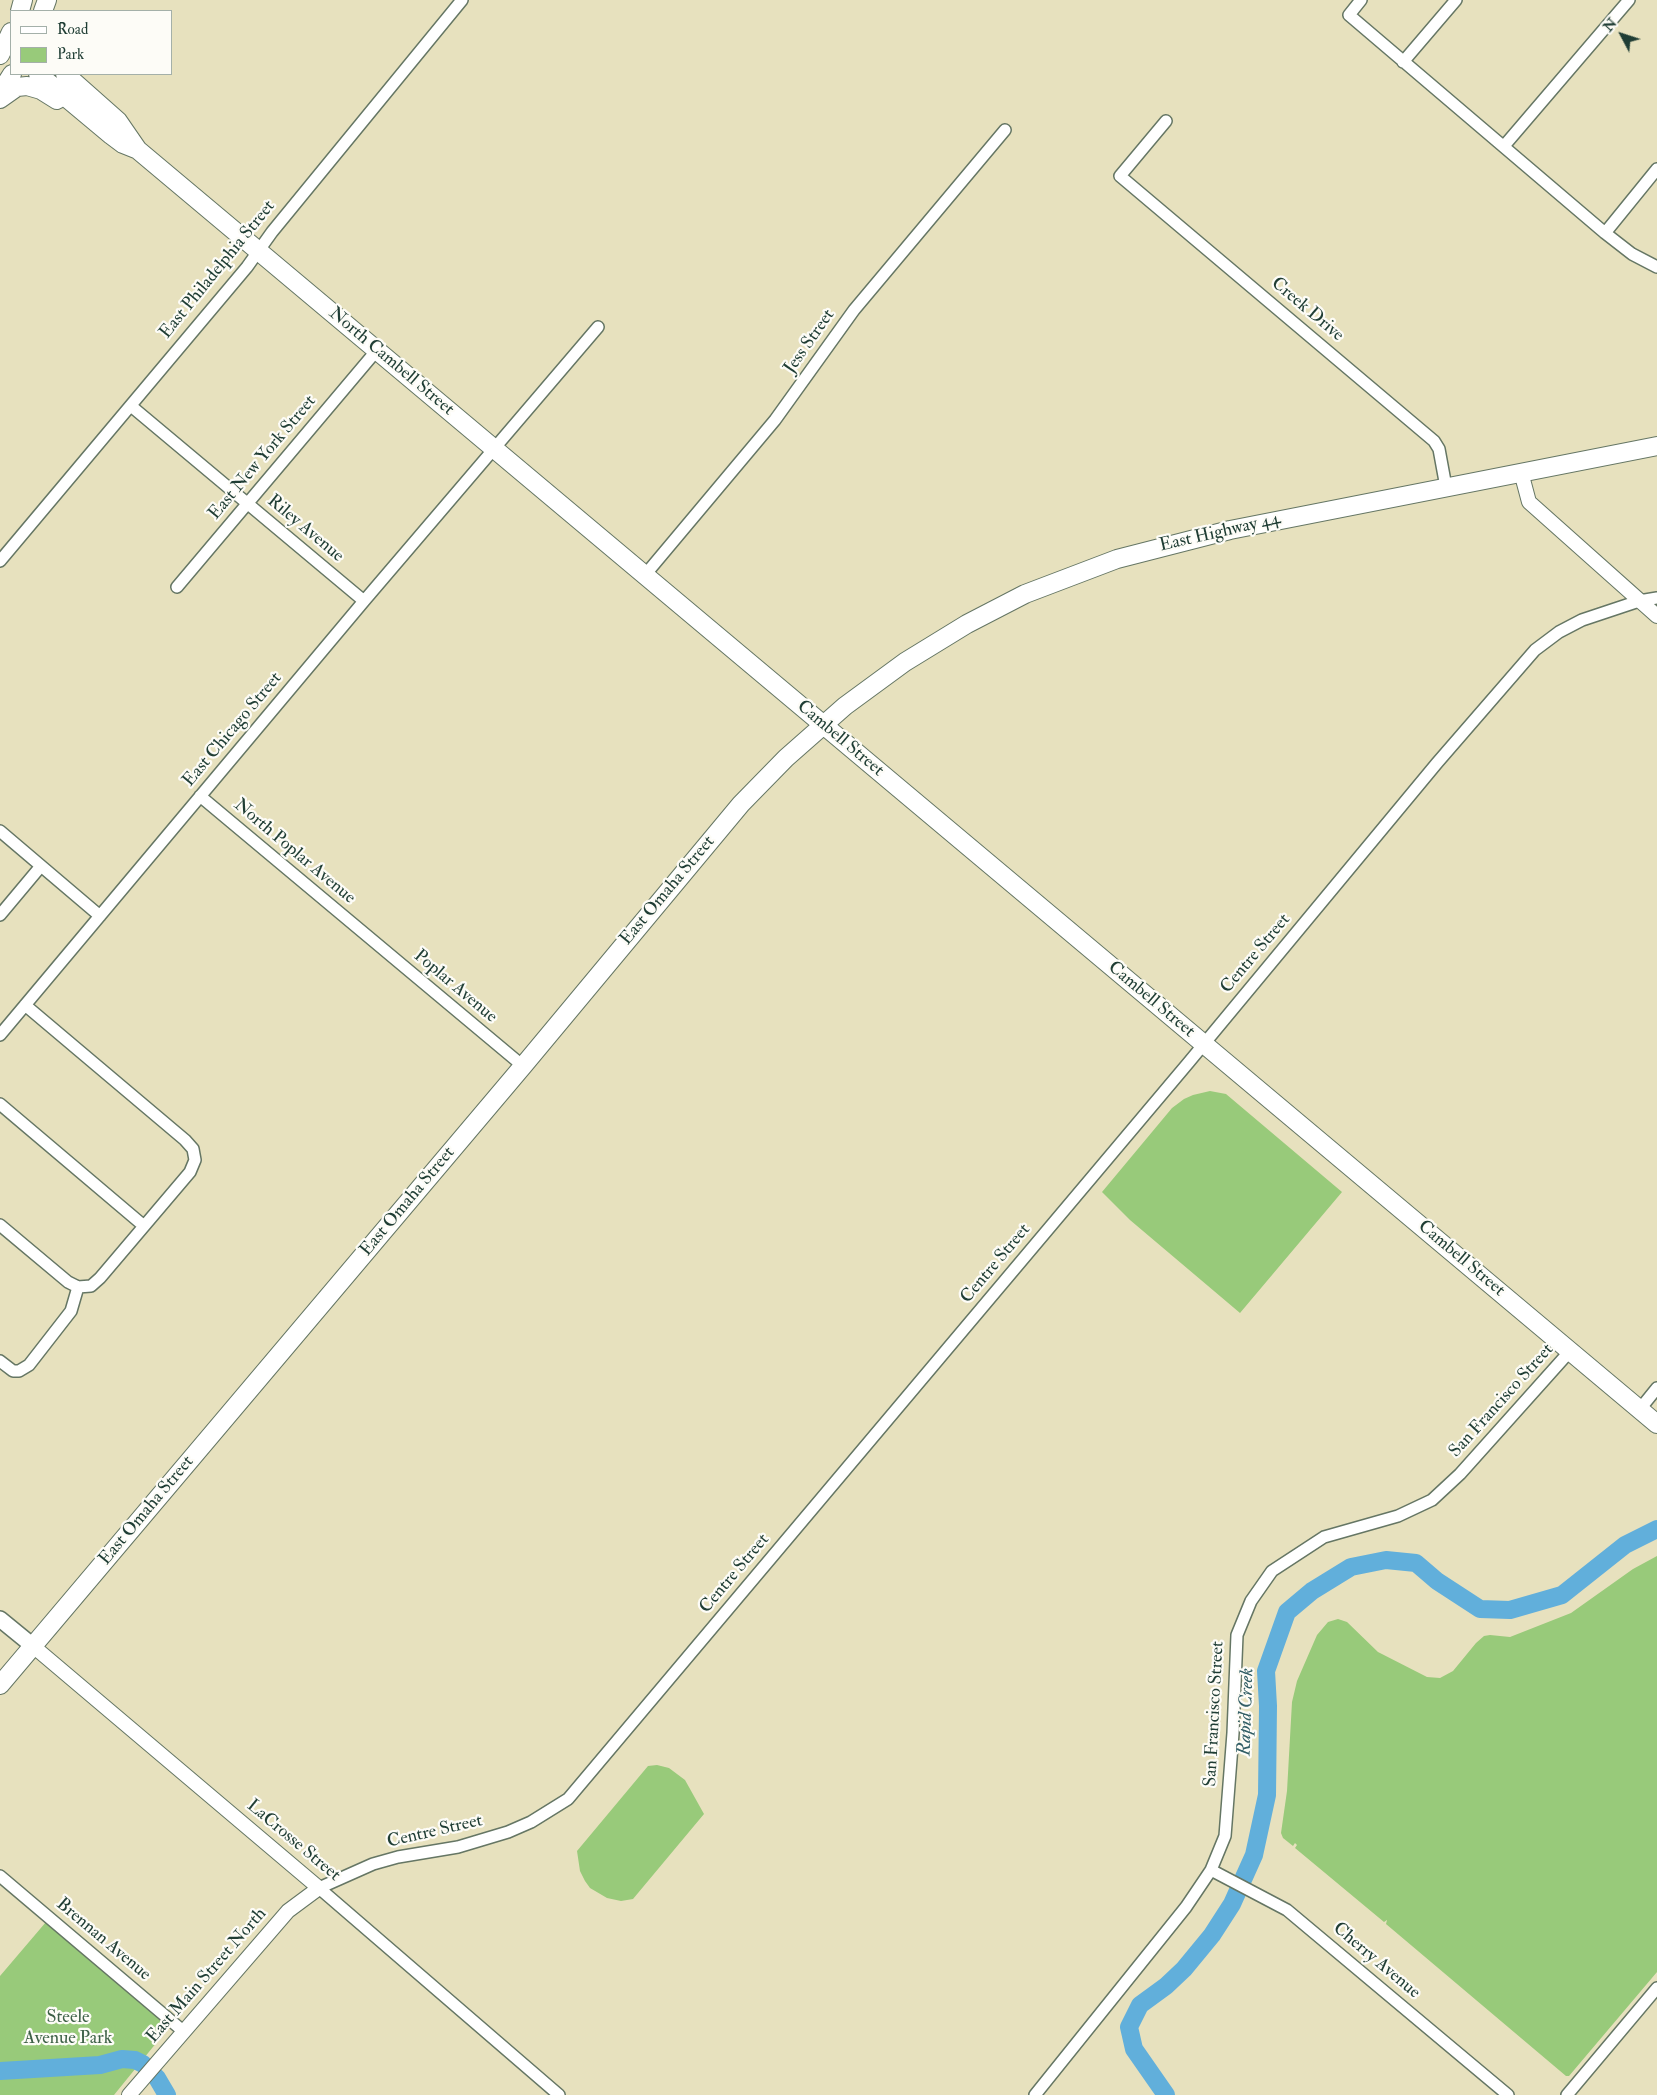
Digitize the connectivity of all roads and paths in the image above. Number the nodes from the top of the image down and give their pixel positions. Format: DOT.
graph roads {
  1 [pos="462,0"];
  2 [pos="1362,0"];
  3 [pos="1456,0"];
  4 [pos="1629,0"];
  5 [pos="1403,62"];
  6 [pos="11,75"];
  7 [pos="39,75"];
  8 [pos="66,75"];
  9 [pos="77,75"];
  10 [pos="0,93"];
  11 [pos="0,99"];
  12 [pos="88,117"];
  13 [pos="1166,120"];
  14 [pos="118,121"];
  15 [pos="1005,130"];
  16 [pos="1504,146"];
  17 [pos="138,150"];
  18 [pos="1657,169"];
  19 [pos="1604,233"];
  20 [pos="258,251"];
  21 [pos="1657,267"];
  22 [pos="598,327"];
  23 [pos="376,350"];
  24 [pos="131,406"];
  25 [pos="1657,446"];
  26 [pos="494,448"];
  27 [pos="1521,472"];
  28 [pos="1446,487"];
  29 [pos="248,504"];
  30 [pos="0,561"];
  31 [pos="645,575"];
  32 [pos="177,587"];
  33 [pos="1657,598"];
  34 [pos="364,601"];
  35 [pos="1639,601"];
  36 [pos="1657,616"];
  37 [pos="823,724"];
  38 [pos="200,796"];
  39 [pos="0,831"];
  40 [pos="41,866"];
  41 [pos="0,915"];
  42 [pos="100,916"];
  43 [pos="365,934"];
  44 [pos="25,1005"];
  45 [pos="0,1035"];
  46 [pos="1204,1044"];
  47 [pos="523,1066"];
  48 [pos="0,1104"];
  49 [pos="0,1224"];
  50 [pos="144,1226"];
  51 [pos="78,1287"];
  52 [pos="1571,1350"];
  53 [pos="0,1361"];
  54 [pos="1657,1388"];
  55 [pos="1640,1409"];
  56 [pos="1657,1424"];
  57 [pos="0,1619"];
  58 [pos="33,1646"];
  59 [pos="0,1686"];
  60 [pos="1211,1870"];
  61 [pos="0,1876"];
  62 [pos="319,1888"];
  63 [pos="1657,1988"];
  64 [pos="183,2031"];
  65 [pos="129,2095"];
  66 [pos="559,2095"];
  67 [pos="1035,2095"];
  68 [pos="1508,2095"];
  69 [pos="1568,2095"];
  1 -- 20 [label="street, East Philadelphia Street"];
  2 -- 5 [label="street"];
  3 -- 5 [label="street"];
  4 -- 16 [label="street"];
  5 -- 16 [label="street"];
  6 -- 10 [label="main road"];
  7 -- 12 [label="main road, North Cambell Street"];
  8 -- 14 [label="main road, North Cambell Street"];
  9 -- 14 [label="main road"];
  11 -- 12 [label="main road"];
  12 -- 17 [label="main road, North Cambell Street"];
  13 -- 28 [label="street, Creek Drive"];
  14 -- 17 [label="main road, North Cambell Street"];
  15 -- 31 [label="street, Jess Street"];
  16 -- 19 [label="street"];
  17 -- 20 [label="main road, North Cambell Street"];
  18 -- 19 [label="street"];
  19 -- 21 [label="street"];
  20 -- 23 [label="main road, North Cambell Street"];
  20 -- 24 [label="street, East Philadelphia Street"];
  22 -- 26 [label="street, East Chicago Street"];
  23 -- 26 [label="main road, North Cambell Street"];
  23 -- 29 [label="street, East New York Street"];
  24 -- 29 [label="street, Riley Avenue"];
  24 -- 30 [label="street, East Philadelphia Street"];
  25 -- 27 [label="main road, East Highway 44"];
  26 -- 31 [label="main road, North Cambell Street"];
  26 -- 34 [label="street, East Chicago Street"];
  27 -- 28 [label="main road, East Highway 44"];
  27 -- 35 [label="street"];
  28 -- 37 [label="main road, East Highway 44"];
  29 -- 32 [label="street, East New York Street"];
  29 -- 34 [label="street, Riley Avenue"];
  31 -- 37 [label="main road, Cambell Street"];
  33 -- 35 [label="street, Centre Street"];
  34 -- 38 [label="street, East Chicago Street"];
  35 -- 36 [label="street"];
  35 -- 46 [label="street, Centre Street"];
  37 -- 46 [label="main road, Cambell Street"];
  37 -- 47 [label="main road, East Omaha Street"];
  38 -- 42 [label="street, East Chicago Street"];
  38 -- 43 [label="street, North Poplar Avenue"];
  39 -- 40 [label="street"];
  40 -- 41 [label="street"];
  40 -- 42 [label="street"];
  42 -- 44 [label="street, East Chicago Street"];
  43 -- 47 [label="street, Poplar Avenue"];
  44 -- 45 [label="street, East Chicago Street"];
  44 -- 50 [label="street"];
  46 -- 52 [label="main road, Cambell Street"];
  46 -- 62 [label="street, Centre Street"];
  47 -- 58 [label="main road, East Omaha Street"];
  48 -- 50 [label="street"];
  49 -- 51 [label="street"];
  50 -- 51 [label="street"];
  51 -- 53 [label="street"];
  52 -- 55 [label="main road, Cambell Street"];
  52 -- 60 [label="street, San Francisco Street"];
  54 -- 55 [label="street"];
  55 -- 56 [label="main road, Cambell Street"];
  57 -- 58 [label="main road, LaCrosse Street"];
  58 -- 59 [label="main road, East Omaha Street"];
  58 -- 62 [label="street, LaCrosse Street"];
  60 -- 67 [label="street, San Francisco Street"];
  60 -- 68 [label="street, Cherry Avenue"];
  61 -- 64 [label="street, Brennan Avenue"];
  62 -- 64 [label="street, East Main Street North"];
  62 -- 66 [label="street, LaCrosse Street"];
  63 -- 69 [label="street"];
  64 -- 65 [label="street, East Main Street North"];
}
